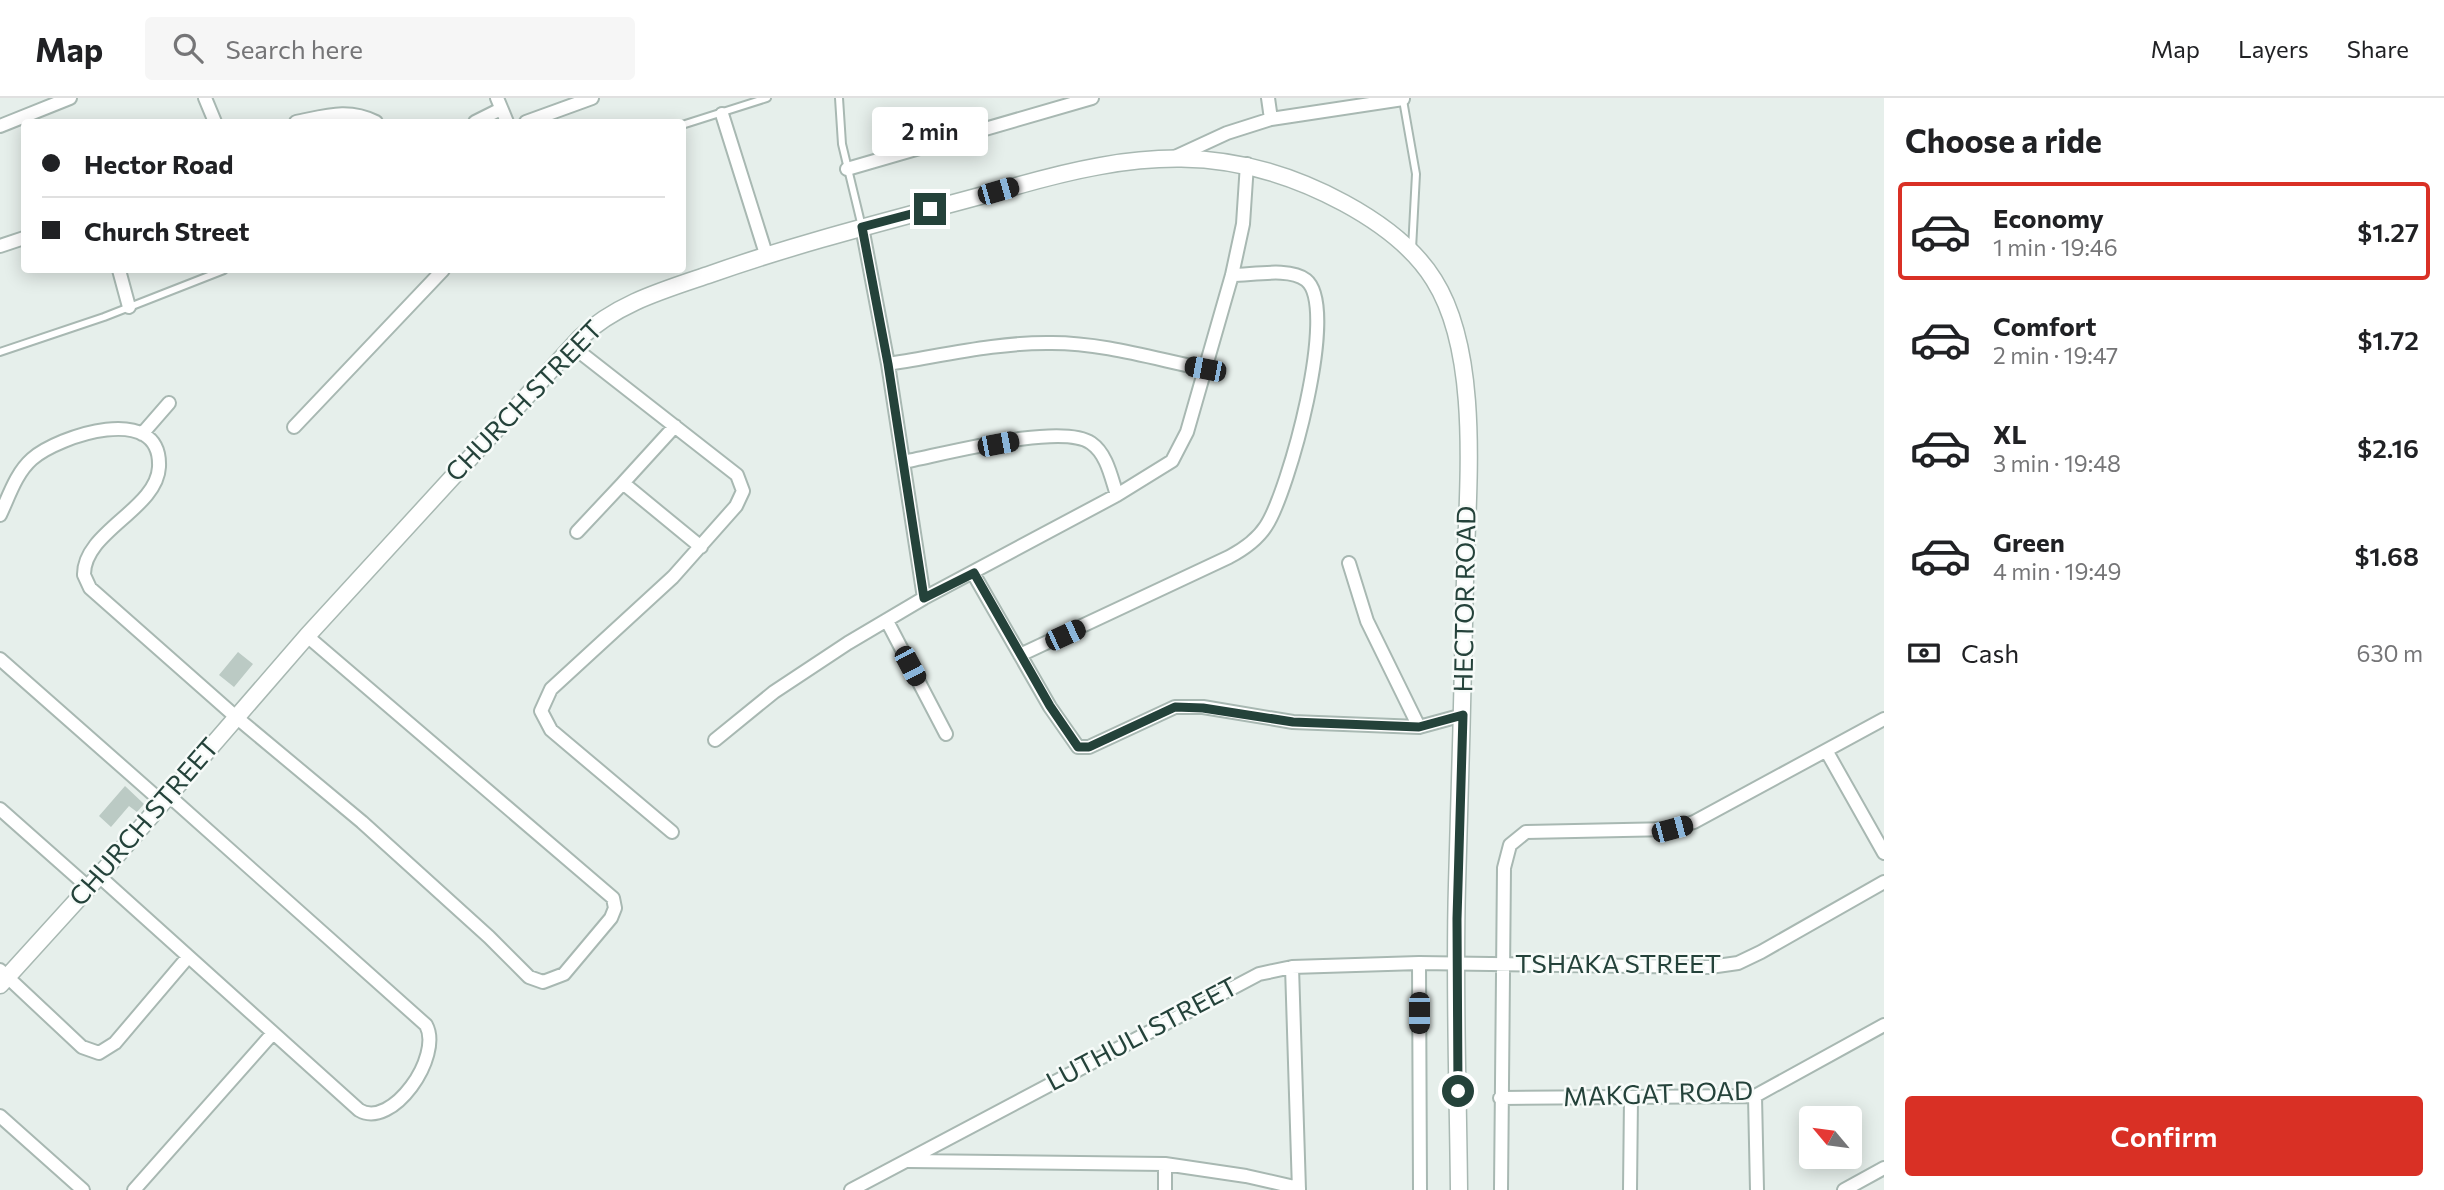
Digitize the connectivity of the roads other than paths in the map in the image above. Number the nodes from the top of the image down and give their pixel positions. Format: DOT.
graph roads {
  1 [pos="70,98"];
  2 [pos="205,98"];
  3 [pos="592,98"];
  4 [pos="767,98"];
  5 [pos="839,98"];
  6 [pos="1092,98"];
  7 [pos="1268,98"];
  8 [pos="1403,98"];
  9 [pos="499,104"];
  10 [pos="722,114"];
  11 [pos="214,119"];
  12 [pos="310,119"];
  13 [pos="370,119"];
  14 [pos="479,119"];
  15 [pos="534,119"];
  16 [pos="1271,119"];
  17 [pos="686,124"];
  18 [pos="0,126"];
  19 [pos="1171,159"];
  20 [pos="1247,164"];
  21 [pos="847,169"];
  22 [pos="862,227"];
  23 [pos="21,239"];
  24 [pos="0,246"];
  25 [pos="1412,251"];
  26 [pos="766,254"];
  27 [pos="120,273"];
  28 [pos="216,273"];
  29 [pos="440,273"];
  30 [pos="1233,275"];
  31 [pos="129,307"];
  32 [pos="572,346"];
  33 [pos="0,352"];
  34 [pos="888,364"];
  35 [pos="1205,369"];
  36 [pos="169,403"];
  37 [pos="675,426"];
  38 [pos="294,427"];
  39 [pos="142,434"];
  40 [pos="903,462"];
  41 [pos="623,483"];
  42 [pos="1117,495"];
  43 [pos="0,515"];
  44 [pos="577,532"];
  45 [pos="701,547"];
  46 [pos="1349,563"];
  47 [pos="974,573"];
  48 [pos="924,598"];
  49 [pos="887,621"];
  50 [pos="307,636"];
  51 [pos="1020,655"];
  52 [pos="0,659"];
  53 [pos="1463,715"];
  54 [pos="236,717"];
  55 [pos="1884,719"];
  56 [pos="1419,727"];
  57 [pos="946,734"];
  58 [pos="715,740"];
  59 [pos="1827,752"];
  60 [pos="164,797"];
  61 [pos="0,809"];
  62 [pos="671,832"];
  63 [pos="1884,853"];
  64 [pos="94,882"];
  65 [pos="1884,882"];
  66 [pos="188,957"];
  67 [pos="1419,963"];
  68 [pos="1456,964"];
  69 [pos="1504,965"];
  70 [pos="1292,967"];
  71 [pos="2,977"];
  72 [pos="1884,1025"];
  73 [pos="273,1033"];
  74 [pos="1755,1096"];
  75 [pos="1500,1098"];
  76 [pos="1632,1098"];
  77 [pos="0,1116"];
  78 [pos="908,1161"];
  79 [pos="1165,1164"];
  80 [pos="1884,1168"];
  81 [pos="1299,1189"];
  82 [pos="83,1190"];
  83 [pos="134,1190"];
  84 [pos="851,1190"];
  85 [pos="1165,1190"];
  86 [pos="1420,1190"];
  87 [pos="1459,1190"];
  88 [pos="1501,1190"];
  89 [pos="1630,1190"];
  90 [pos="1756,1190"];
  91 [pos="1844,1190"];
  1 -- 18 [label="street"];
  2 -- 11 [label="street"];
  3 -- 15 [label="street"];
  4 -- 10 [label="lane"];
  5 -- 21 [label="lane"];
  6 -- 21 [label="street"];
  7 -- 16 [label="street"];
  8 -- 16 [label="street"];
  8 -- 25 [label="lane"];
  9 -- 14 [label="street"];
  10 -- 17 [label="lane"];
  10 -- 26 [label="street"];
  12 -- 13 [label="street"];
  16 -- 19 [label="street"];
  19 -- 20 [label="street, CHURCH STREET"];
  19 -- 22 [label="street, CHURCH STREET"];
  20 -- 25 [label="street, HECTOR ROAD"];
  20 -- 30 [label="street"];
  21 -- 22 [label="lane"];
  22 -- 26 [label="street, CHURCH STREET"];
  22 -- 34 [label="street"];
  23 -- 24 [label="street"];
  25 -- 53 [label="street, HECTOR ROAD"];
  26 -- 32 [label="street, CHURCH STREET"];
  27 -- 31 [label="street"];
  28 -- 31 [label="lane"];
  29 -- 38 [label="street"];
  30 -- 35 [label="street"];
  30 -- 51 [label="street"];
  31 -- 33 [label="lane"];
  32 -- 37 [label="street"];
  32 -- 50 [label="street, CHURCH STREET"];
  34 -- 35 [label="street"];
  34 -- 40 [label="street"];
  35 -- 42 [label="street"];
  36 -- 39 [label="street"];
  37 -- 41 [label="street"];
  37 -- 45 [label="street"];
  39 -- 43 [label="street"];
  39 -- 54 [label="street"];
  40 -- 42 [label="street"];
  40 -- 48 [label="street"];
  41 -- 44 [label="street"];
  41 -- 45 [label="street"];
  42 -- 47 [label="street"];
  45 -- 62 [label="street"];
  46 -- 56 [label="street"];
  47 -- 48 [label="street"];
  47 -- 51 [label="street"];
  48 -- 49 [label="street"];
  49 -- 57 [label="street"];
  49 -- 58 [label="street"];
  50 -- 54 [label="street, CHURCH STREET"];
  50 -- 54 [label="street"];
  51 -- 56 [label="street"];
  52 -- 60 [label="street"];
  53 -- 56 [label="street"];
  53 -- 68 [label="street, HECTOR ROAD"];
  54 -- 60 [label="street, CHURCH STREET"];
  55 -- 59 [label="street"];
  59 -- 63 [label="street"];
  59 -- 69 [label="street"];
  60 -- 64 [label="street, CHURCH STREET"];
  60 -- 73 [label="street"];
  61 -- 64 [label="street"];
  64 -- 66 [label="street"];
  64 -- 71 [label="street, CHURCH STREET"];
  65 -- 69 [label="street, TSHAKA STREET"];
  66 -- 71 [label="street"];
  66 -- 73 [label="street"];
  67 -- 68 [label="street, LUTHULI STREET"];
  67 -- 70 [label="street, LUTHULI STREET"];
  67 -- 86 [label="street"];
  68 -- 69 [label="street, TSHAKA STREET"];
  68 -- 87 [label="street, HECTOR ROAD"];
  69 -- 75 [label="street"];
  70 -- 78 [label="street, LUTHULI STREET"];
  70 -- 81 [label="street"];
  72 -- 74 [label="street, MAKGAT ROAD"];
  73 -- 83 [label="street"];
  74 -- 76 [label="street, MAKGAT ROAD"];
  74 -- 90 [label="street"];
  75 -- 76 [label="street, MAKGAT ROAD"];
  75 -- 88 [label="street"];
  76 -- 89 [label="street"];
  77 -- 82 [label="street"];
  78 -- 79 [label="street"];
  78 -- 84 [label="street, LUTHULI STREET"];
  79 -- 81 [label="street"];
  79 -- 85 [label="street"];
  80 -- 91 [label="street"];
}
